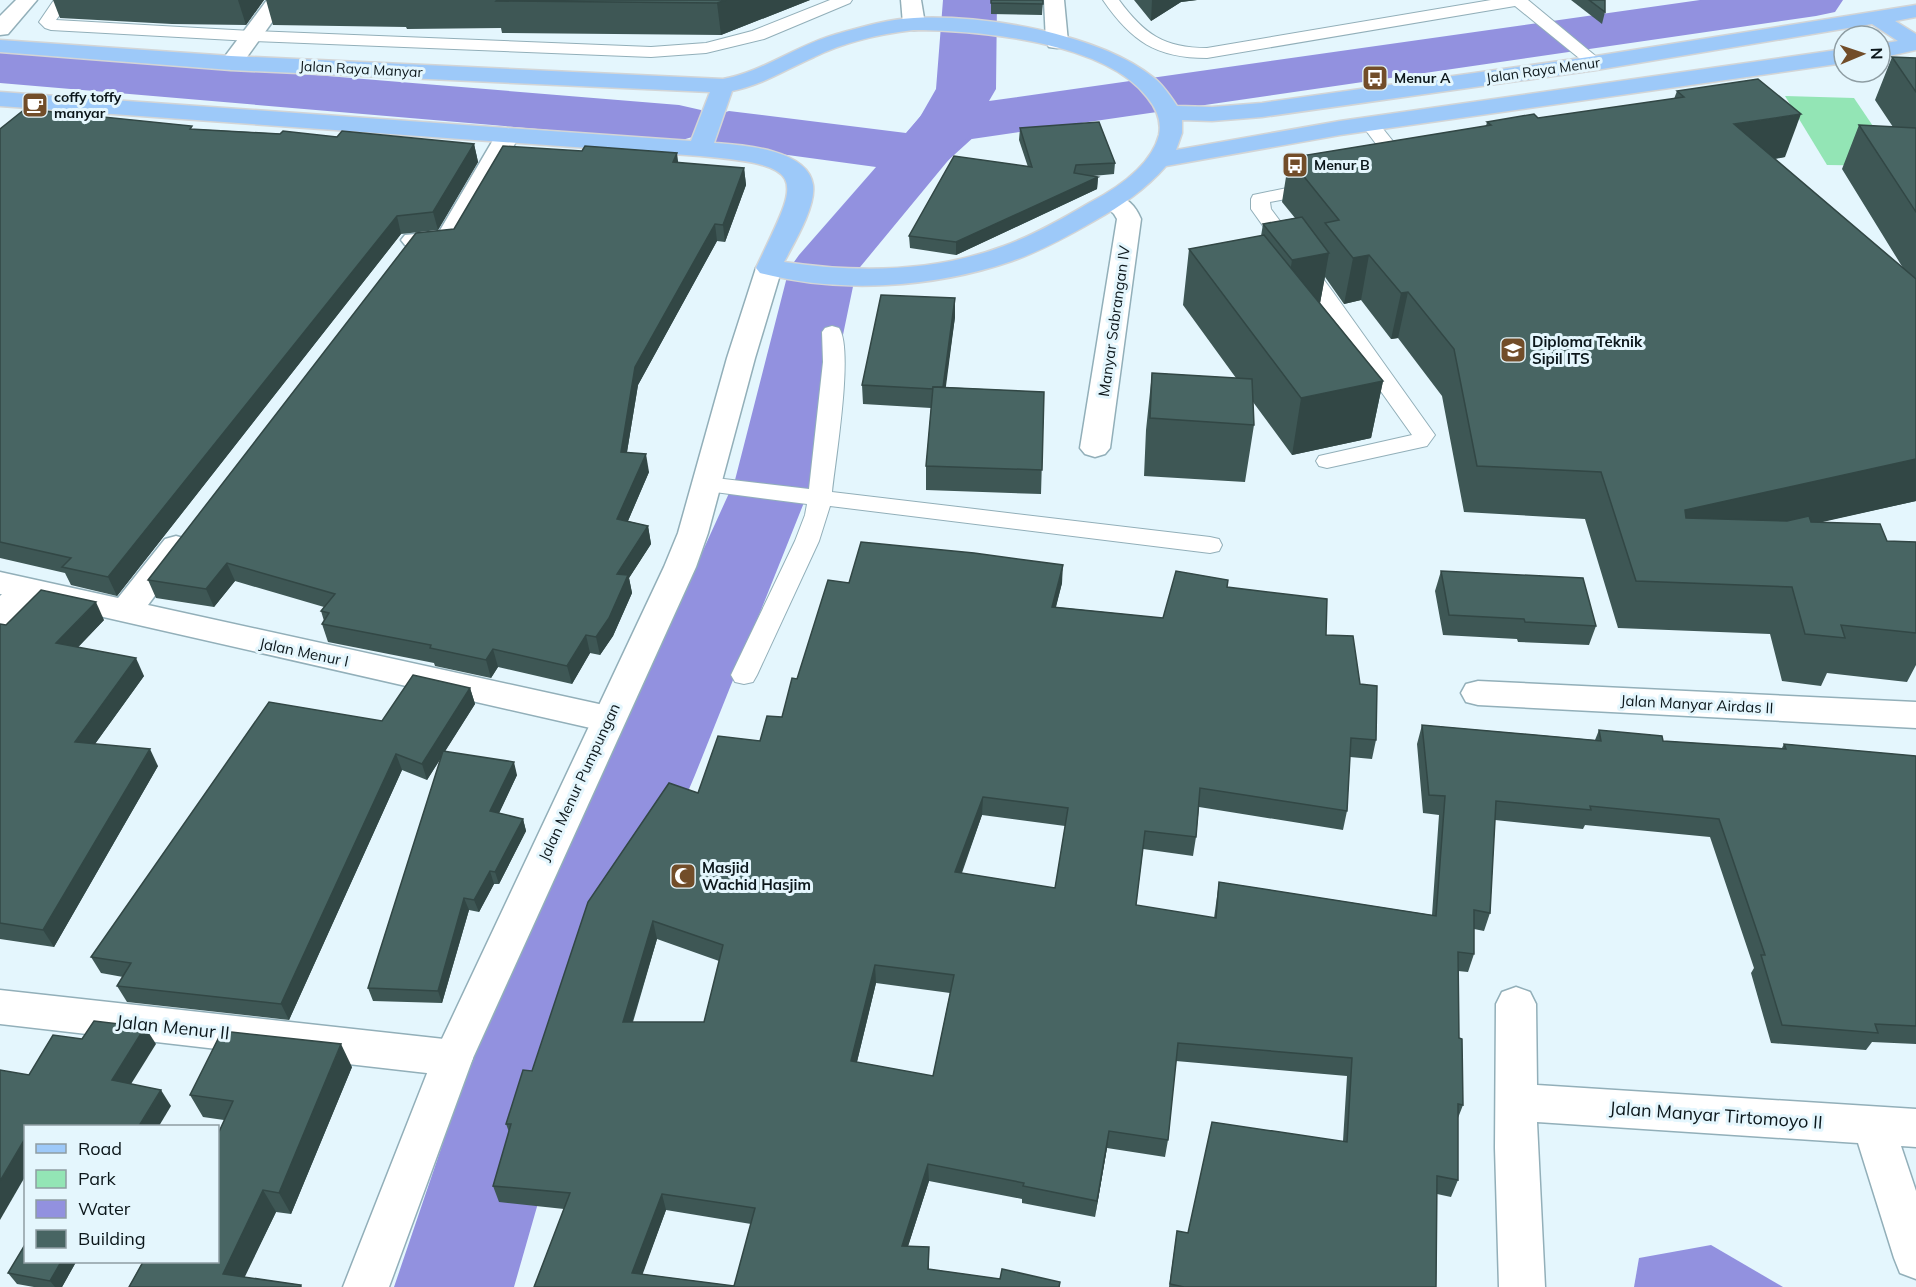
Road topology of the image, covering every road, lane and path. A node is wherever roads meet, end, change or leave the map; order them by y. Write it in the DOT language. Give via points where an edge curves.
graph roads {
  1 [pos="27,0"];
  2 [pos="63,0"];
  3 [pos="278,0"];
  4 [pos="844,0"];
  5 [pos="911,0"];
  6 [pos="1054,0"];
  7 [pos="1111,0"];
  8 [pos="1519,0"];
  9 [pos="1916,11"];
  10 [pos="1875,17"];
  11 [pos="920,24"];
  12 [pos="1829,24"];
  13 [pos="1832,26"];
  14 [pos="0,29"];
  15 [pos="251,36"];
  16 [pos="1057,42"];
  17 [pos="1916,43"];
  18 [pos="0,46"];
  19 [pos="1892,48"];
  20 [pos="1832,58"];
  21 [pos="231,63"];
  22 [pos="1596,63"];
  23 [pos="723,87"];
  24 [pos="0,99"];
  25 [pos="1161,99"];
  26 [pos="45,102"];
  27 [pos="23,121"];
  28 [pos="1370,124"];
  29 [pos="508,135"];
  30 [pos="700,149"];
  31 [pos="1160,160"];
  32 [pos="1382,179"];
  33 [pos="1336,186"];
  34 [pos="1112,201"];
  35 [pos="398,259"];
  36 [pos="769,268"];
  37 [pos="832,332"];
  38 [pos="1095,448"];
  39 [pos="1327,461"];
  40 [pos="707,484"];
  41 [pos="818,499"];
  42 [pos="190,528"];
  43 [pos="1210,545"];
  44 [pos="13,586"];
  45 [pos="125,612"];
  46 [pos="0,616"];
  47 [pos="744,675"];
  48 [pos="1478,693"];
  49 [pos="1916,715"];
  50 [pos="608,718"];
  51 [pos="1516,1004"];
  52 [pos="0,1007"];
  53 [pos="453,1058"];
  54 [pos="1516,1102"];
  55 [pos="1873,1125"];
  56 [pos="1916,1128"];
  57 [pos="1916,1258"];
  58 [pos="366,1287"];
  59 [pos="1522,1287"];
  1 -- 14 [label="street"];
  2 -- 15 [label="lane" via="48,18 51,25"];
  3 -- 15 [label="street"];
  4 -- 15 [label="lane" via="758,35 706,48 651,52"];
  5 -- 11 [label="street"];
  6 -- 16 [label="street"];
  7 -- 8 [label="lane" via="1126,23 1147,40 1188,54"];
  8 -- 22 [label="lane"];
  9 -- 10 [label="main road, Jalan Raya Menur"];
  10 -- 12 [label="main road, Jalan Raya Menur"];
  10 -- 17 [label="main road"];
  11 -- 16 [label="main road" via="1001,29"];
  11 -- 23 [label="main road" via="823,45 769,74"];
  12 -- 13 [label="main road"];
  12 -- 22 [label="main road, Jalan Raya Menur"];
  15 -- 21 [label="street"];
  16 -- 25 [label="main road" via="1120,65"];
  17 -- 19 [label="main road"];
  18 -- 21 [label="main road, Jalan Raya Manyar"];
  20 -- 28 [label="main road, Jalan Raya Menur"];
  21 -- 23 [label="main road, Jalan Raya Manyar"];
  22 -- 25 [label="main road, Jalan Raya Menur" via="1262,110 1212,114"];
  23 -- 30 [label="main road"];
  24 -- 26 [label="main road"];
  25 -- 31 [label="main road" via="1172,126"];
  26 -- 27 [label="lane"];
  26 -- 29 [label="main road"];
  28 -- 31 [label="main road, Jalan Raya Menur"];
  28 -- 32 [label="lane" via="1405,168 1401,175"];
  29 -- 30 [label="main road"];
  29 -- 35 [label="street" via="447,240 412,240"];
  30 -- 36 [label="main road" via="768,158 797,172 801,186 795,210"];
  31 -- 34 [label="main road"];
  33 -- 39 [label="lane" via="1265,197 1259,204 1424,435 1419,441"];
  34 -- 36 [label="main road" via="1054,234 990,260 932,272 863,277"];
  34 -- 38 [label="street, Manyar Sabrangan IV" via="1125,210 1129,219"];
  36 -- 40 [label="street, Jalan Menur Pumpungan"];
  37 -- 41 [label="lane" via="833,372"];
  40 -- 41 [label="lane"];
  40 -- 50 [label="street, Jalan Menur Pumpungan" via="680,567"];
  41 -- 43 [label="lane"];
  41 -- 47 [label="lane" via="807,541"];
  42 -- 45 [label="street"];
  44 -- 45 [label="street, Jalan Menur I"];
  44 -- 46 [label="street"];
  45 -- 50 [label="street, Jalan Menur I"];
  48 -- 49 [label="street, Jalan Manyar Airdas II"];
  50 -- 53 [label="street, Jalan Menur Pumpungan"];
  51 -- 54 [label="street"];
  52 -- 53 [label="street, Jalan Menur II"];
  53 -- 58 [label="street, Jalan Menur Pumpungan"];
  54 -- 55 [label="street, Jalan Manyar Tirtomoyo II"];
  54 -- 59 [label="street"];
  55 -- 56 [label="street, Jalan Manyar Tirtomoyo II"];
  55 -- 57 [label="street"];
}
